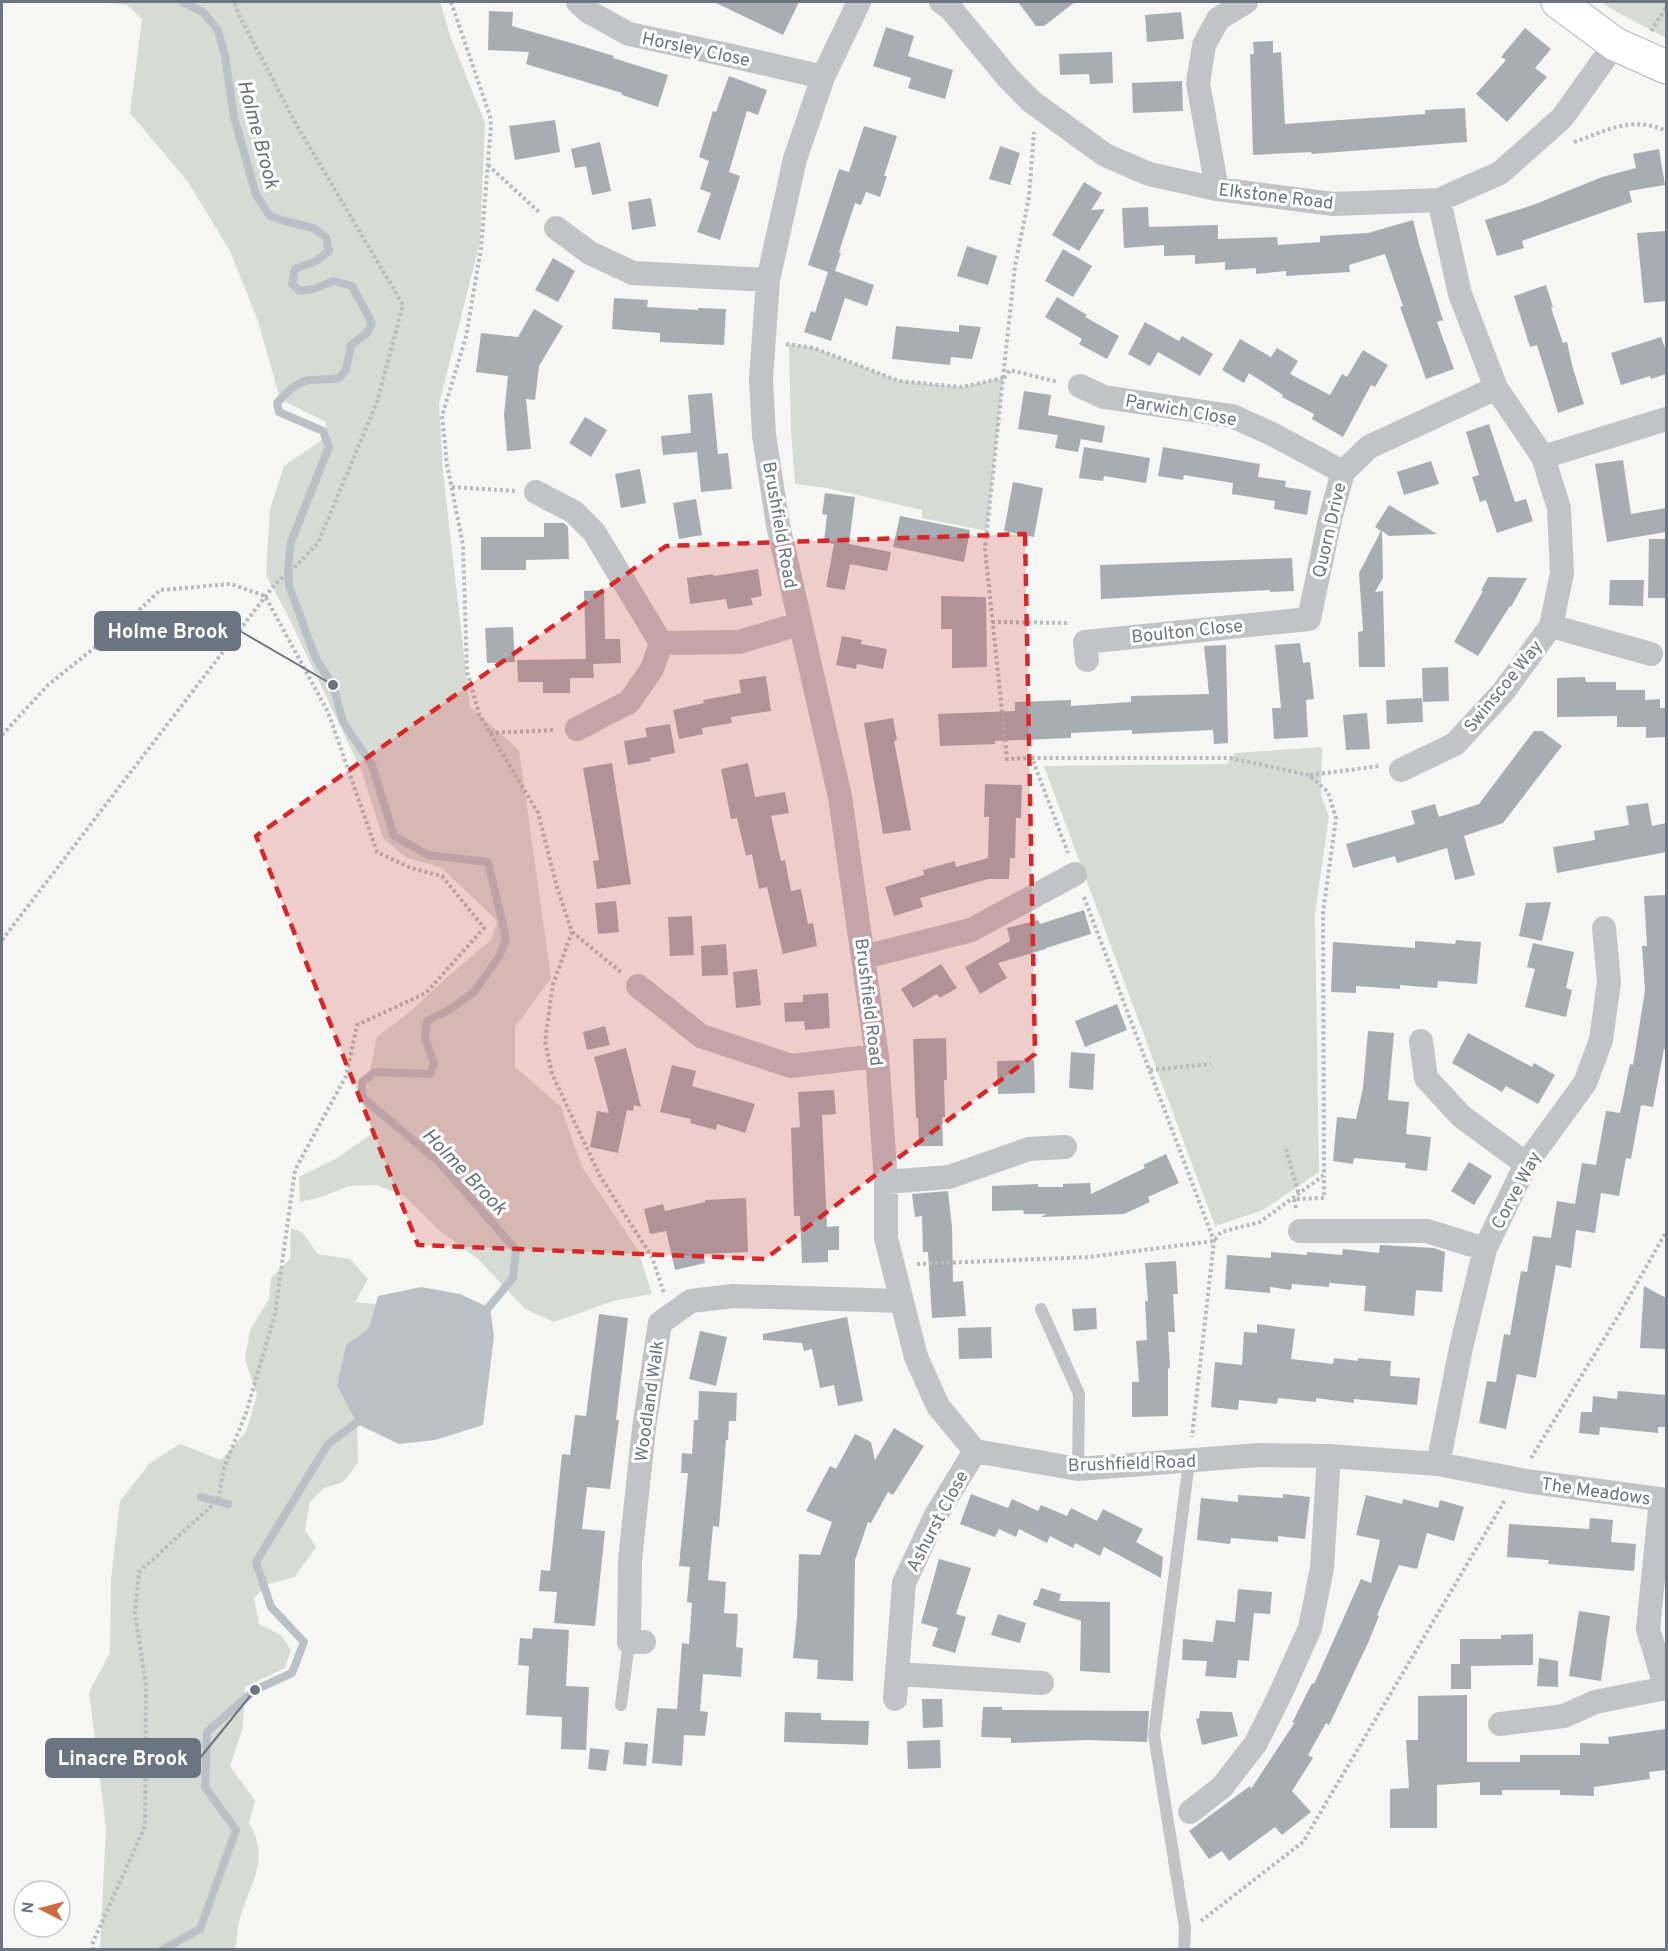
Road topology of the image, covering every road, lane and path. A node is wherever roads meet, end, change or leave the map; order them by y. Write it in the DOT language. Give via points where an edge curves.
graph roads {
  1 [pos="234,2"];
  2 [pos="451,2"];
  3 [pos="578,2"];
  4 [pos="859,2"];
  5 [pos="941,2"];
  6 [pos="1246,2"];
  7 [pos="1558,2"];
  8 [pos="1615,45"];
  9 [pos="1666,67"];
  10 [pos="822,77"];
  11 [pos="1032,102"];
  12 [pos="1666,131"];
  13 [pos="1565,144"];
  14 [pos="488,165"];
  15 [pos="1217,189"];
  16 [pos="1440,200"];
  17 [pos="556,228"];
  18 [pos="768,280"];
  19 [pos="764,340"];
  20 [pos="1003,378"];
  21 [pos="1080,387"];
  22 [pos="1496,388"];
  23 [pos="1666,418"];
  24 [pos="1544,457"];
  25 [pos="1343,472"];
  26 [pos="452,487"];
  27 [pos="536,492"];
  28 [pos="266,596"];
  29 [pos="1309,619"];
  30 [pos="992,622"];
  31 [pos="799,624"];
  32 [pos="1551,626"];
  33 [pos="661,643"];
  34 [pos="1086,651"];
  35 [pos="1651,654"];
  36 [pos="577,729"];
  37 [pos="490,733"];
  38 [pos="2,735"];
  39 [pos="1032,758"];
  40 [pos="1401,770"];
  41 [pos="1309,775"];
  42 [pos="1076,874"];
  43 [pos="1604,928"];
  44 [pos="572,932"];
  45 [pos="2,940"];
  46 [pos="864,957"];
  47 [pos="638,986"];
  48 [pos="1421,1041"];
  49 [pos="877,1056"];
  50 [pos="1211,1064"];
  51 [pos="1150,1070"];
  52 [pos="1065,1147"];
  53 [pos="1286,1149"];
  54 [pos="1526,1164"];
  55 [pos="1324,1175"];
  56 [pos="886,1182"];
  57 [pos="1299,1195"];
  58 [pos="1294,1199"];
  59 [pos="1300,1231"];
  60 [pos="1666,1232"];
  61 [pos="1214,1241"];
  62 [pos="1485,1250"];
  63 [pos="892,1265"];
  64 [pos="902,1301"];
  65 [pos="1041,1309"];
  66 [pos="660,1323"];
  67 [pos="975,1451"];
  68 [pos="1329,1456"];
  69 [pos="1189,1462"];
  70 [pos="1438,1464"];
  71 [pos="1078,1469"];
  72 [pos="1522,1480"];
  73 [pos="1664,1500"];
  74 [pos="637,1642"];
  75 [pos="897,1674"];
  76 [pos="1042,1683"];
  77 [pos="1666,1688"];
  78 [pos="895,1699"];
  79 [pos="621,1705"];
  80 [pos="1500,1724"];
  81 [pos="1190,1812"];
  82 [pos="1185,1934"];
  83 [pos="93,1950"];
  84 [pos="1184,1950"];
  1 -- 28 [label="path" via="296,124 403,305 377,402 318,543"];
  2 -- 14 [label="path" via="490,117"];
  3 -- 10 [label="street, Horsley Close" via="629,34"];
  4 -- 10 [label="street, Brushfield Road"];
  5 -- 11 [label="street, Elkstone Road"];
  6 -- 15 [label="street" via="1218,18 1204,45 1198,83"];
  7 -- 8 [label="street"];
  8 -- 9 [label="street"];
  8 -- 16 [label="street, Elkstone Road" via="1562,118 1500,173"];
  10 -- 18 [label="street, Brushfield Road" via="795,159"];
  11 -- 15 [label="street, Elkstone Road" via="1105,155 1149,174"];
  11 -- 20 [label="path" via="1029,197 1015,266"];
  12 -- 13 [label="path" via="1654,125 1621,124"];
  14 -- 17 [label="path"];
  14 -- 26 [label="path" via="481,248 466,337 442,416"];
  15 -- 16 [label="street, Elkstone Road" via="1333,204"];
  16 -- 22 [label="street, Swinscoe Way" via="1460,294"];
  17 -- 18 [label="street" via="590,253 633,273"];
  18 -- 19 [label="street, Brushfield Road"];
  19 -- 20 [label="path" via="814,348 899,381 962,387"];
  19 -- 31 [label="street, Brushfield Road" via="764,435 777,525"];
  20 -- 21 [label="path" via="1010,370"];
  20 -- 30 [label="path" via="985,549"];
  21 -- 25 [label="street, Parwich Close" via="1104,397 1232,416"];
  22 -- 24 [label="street, Swinscoe Way"];
  22 -- 25 [label="street, Quorn Drive" via="1369,447"];
  23 -- 24 [label="street"];
  24 -- 32 [label="street, Swinscoe Way" via="1559,508 1562,573"];
  25 -- 29 [label="street, Quorn Drive"];
  26 -- 27 [label="path"];
  26 -- 37 [label="path" via="463,545 467,670 479,714"];
  27 -- 33 [label="street" via="574,512 594,532"];
  28 -- 38 [label="path" via="231,585 160,590 48,685"];
  28 -- 45 [label="path"];
  28 -- 83 [label="path" via="328,711 377,852 411,868 442,876 484,928 426,993 357,1025 346,1076 295,1170 275,1314 246,1413 224,1468 218,1500 139,1572 135,1613 146,1686 145,1826 93,1942"];
  29 -- 34 [label="street, Boulton Close"];
  30 -- 34 [label="path" via="1078,624"];
  30 -- 39 [label="path" via="1007,759"];
  31 -- 33 [label="street" via="739,642"];
  31 -- 46 [label="street, Brushfield Road" via="840,797"];
  32 -- 35 [label="street"];
  32 -- 40 [label="street, Swinscoe Way" via="1503,692 1455,744"];
  33 -- 36 [label="street" via="652,669 629,702"];
  36 -- 37 [label="path"];
  37 -- 44 [label="path" via="538,813"];
  39 -- 41 [label="path" via="1230,758"];
  39 -- 42 [label="path"];
  40 -- 41 [label="path" via="1385,765"];
  41 -- 55 [label="path" via="1328,792 1336,818 1323,913"];
  42 -- 46 [label="street" via="971,930"];
  42 -- 51 [label="path"];
  43 -- 54 [label="street, Corve Way" via="1609,982 1601,1040 1585,1083"];
  44 -- 47 [label="path"];
  44 -- 66 [label="path" via="554,984 545,1041 552,1074 600,1176 652,1257 664,1293"];
  46 -- 49 [label="street, Brushfield Road"];
  47 -- 49 [label="street" via="701,1036 791,1066"];
  48 -- 54 [label="street" via="1426,1078 1461,1116"];
  49 -- 56 [label="street, Brushfield Road"];
  50 -- 51 [label="path"];
  51 -- 61 [label="path"];
  52 -- 56 [label="street" via="1029,1149 949,1178"];
  53 -- 57 [label="path"];
  54 -- 62 [label="street, Corve Way"];
  55 -- 57 [label="path"];
  55 -- 58 [label="path" via="1324,1198"];
  56 -- 63 [label="street, Brushfield Road" via="886,1238"];
  57 -- 58 [label="path"];
  58 -- 61 [label="path" via="1260,1222 1221,1232"];
  59 -- 62 [label="street" via="1426,1231"];
  60 -- 72 [label="path"];
  61 -- 63 [label="path" via="1089,1257"];
  61 -- 69 [label="path"];
  62 -- 70 [label="street, Corve Way"];
  63 -- 64 [label="street, Brushfield Road"];
  64 -- 66 [label="street, Woodland Walk" via="733,1296 691,1301"];
  64 -- 67 [label="street, Brushfield Road" via="916,1357 938,1406"];
  65 -- 71 [label="lane" via="1079,1394"];
  66 -- 74 [label="street, Woodland Walk" via="630,1560"];
  67 -- 71 [label="street, Brushfield Road"];
  67 -- 75 [label="street, Ashurst Close" via="936,1515 904,1583"];
  68 -- 69 [label="street, Brushfield Road" via="1259,1455"];
  68 -- 70 [label="street, Brushfield Road"];
  68 -- 81 [label="street" via="1322,1568 1310,1628 1256,1743 1222,1787"];
  69 -- 71 [label="street, Brushfield Road"];
  69 -- 82 [label="lane" via="1154,1734"];
  70 -- 72 [label="street, Brushfield Road"];
  72 -- 73 [label="street, The Meadows"];
  72 -- 82 [label="path" via="1462,1569 1303,1842"];
  73 -- 77 [label="street" via="1647,1629"];
  74 -- 79 [label="lane"];
  75 -- 76 [label="street"];
  75 -- 78 [label="street, Ashurst Close"];
  77 -- 80 [label="street" via="1595,1701 1564,1716"];
  82 -- 84 [label="lane"];
}
